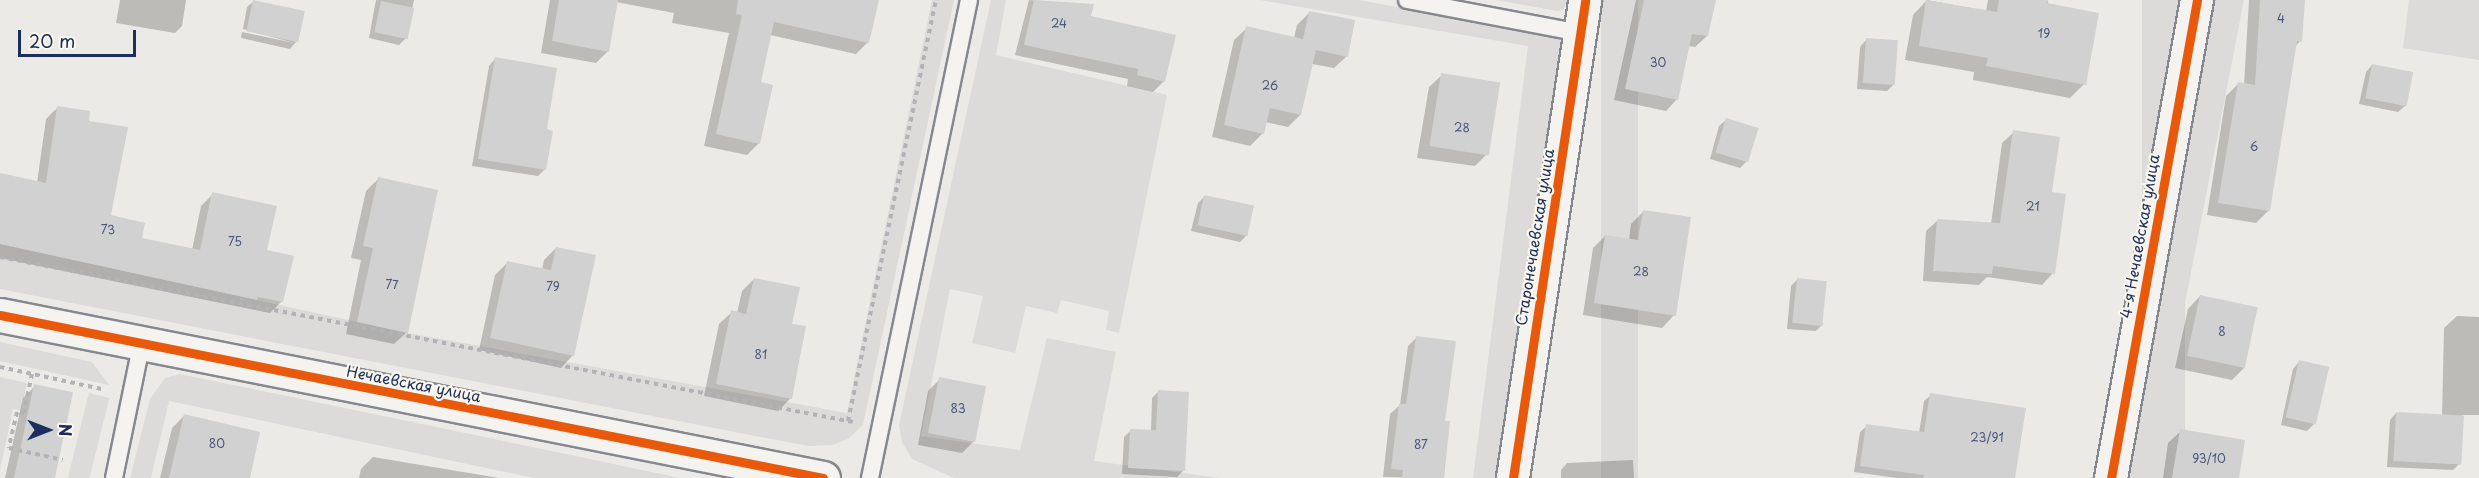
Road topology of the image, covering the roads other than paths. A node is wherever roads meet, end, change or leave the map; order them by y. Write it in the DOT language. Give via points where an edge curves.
graph roads {
  1 [pos="969,0"];
  2 [pos="1407,0"];
  3 [pos="1585,0"];
  4 [pos="2197,0"];
  5 [pos="1466,6"];
  6 [pos="1580,33"];
  7 [pos="0,315"];
  8 [pos="141,346"];
  9 [pos="114,478"];
  10 [pos="823,478"];
  11 [pos="870,478"];
  12 [pos="1513,478"];
  13 [pos="2111,478"];
  1 -- 11 [label="lane"];
  2 -- 5 [label="lane"];
  3 -- 6 [label="street, Старонечаевская улица"];
  4 -- 13 [label="street, 4-я Нечаевская улица"];
  5 -- 6 [label="lane"];
  6 -- 12 [label="street, Старонечаевская улица"];
  7 -- 8 [label="street, Нечаевская улица"];
  8 -- 9 [label="lane"];
  8 -- 10 [label="street, Нечаевская улица"];
}
